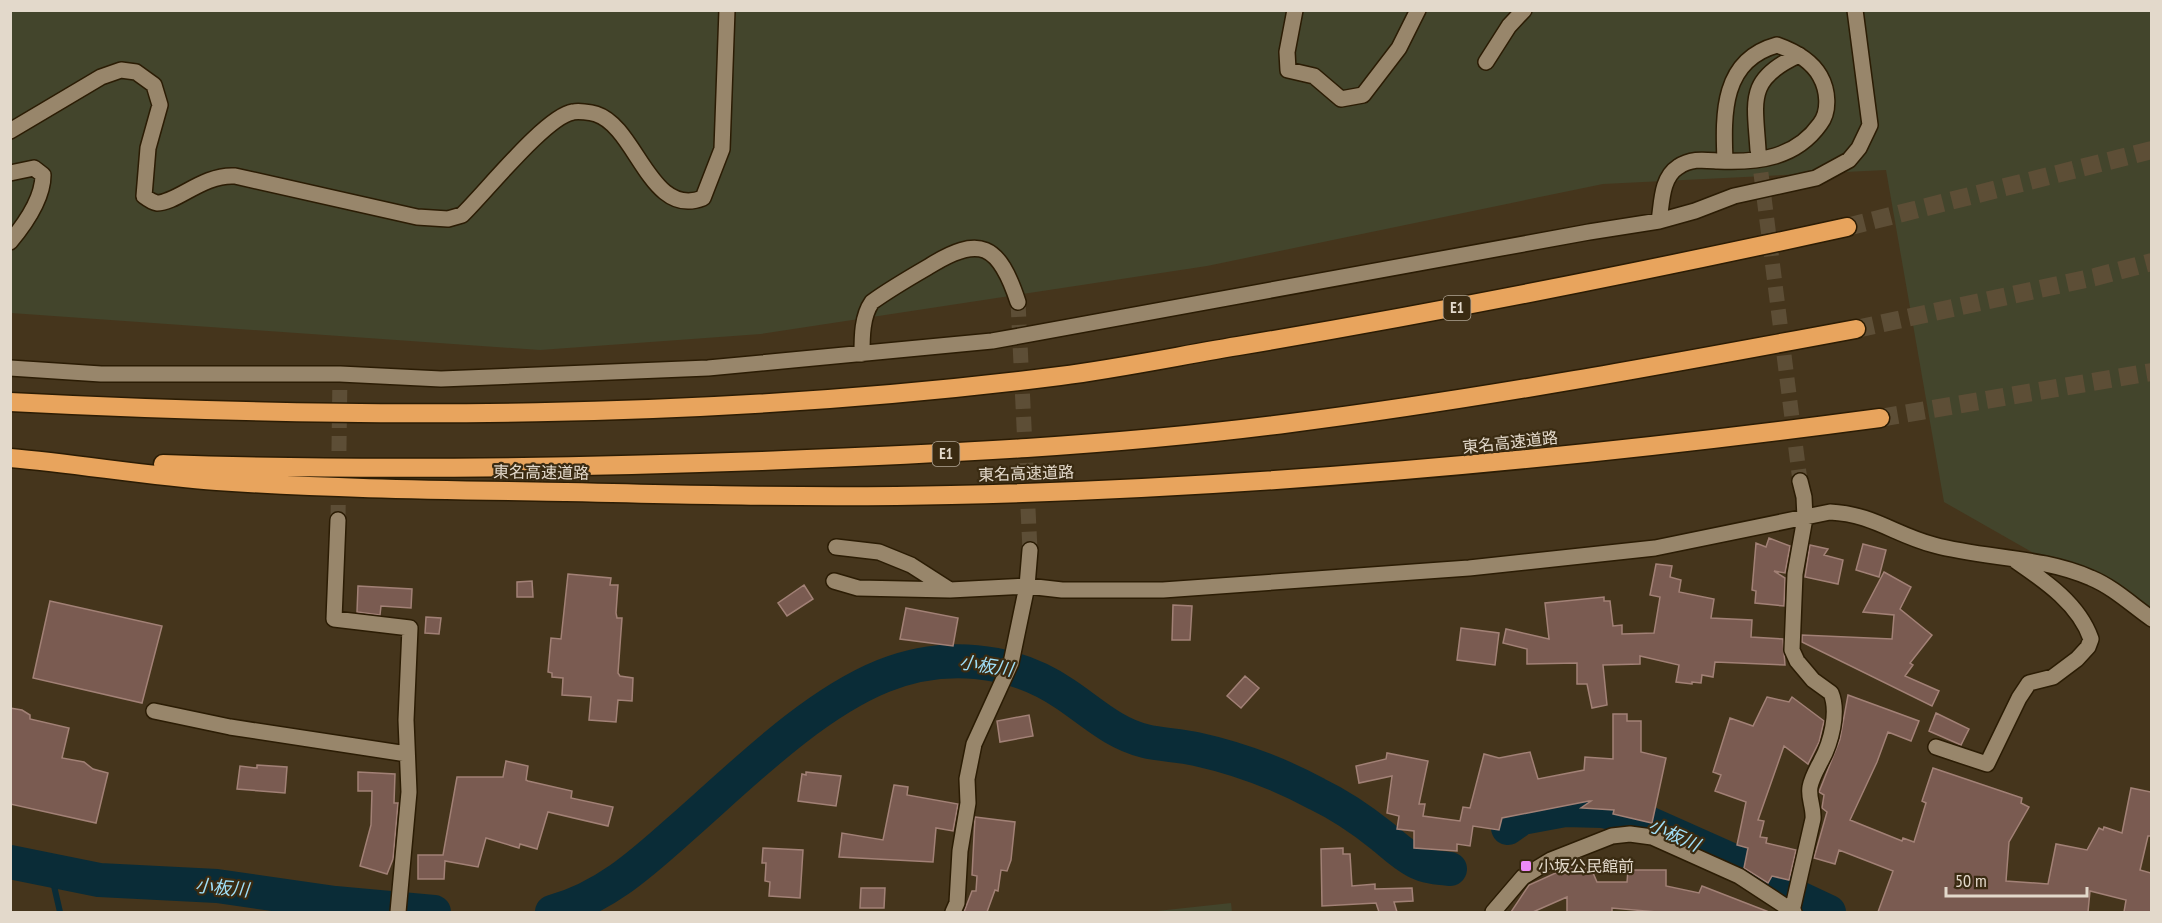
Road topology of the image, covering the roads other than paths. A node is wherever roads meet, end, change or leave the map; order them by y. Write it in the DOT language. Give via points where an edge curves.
graph roads {
  1 [pos="727,10"];
  2 [pos="1295,10"];
  3 [pos="1418,10"];
  4 [pos="1524,10"];
  5 [pos="1855,10"];
  6 [pos="1799,55"];
  7 [pos="1486,62"];
  8 [pos="10,131"];
  9 [pos="1758,150"];
  10 [pos="1725,161"];
  11 [pos="10,173"];
  12 [pos="1659,221"];
  13 [pos="1847,227"];
  14 [pos="10,242"];
  15 [pos="1018,302"];
  16 [pos="1856,329"];
  17 [pos="862,354"];
  18 [pos="10,368"];
  19 [pos="10,402"];
  20 [pos="1880,418"];
  21 [pos="19,459"];
  22 [pos="1800,481"];
  23 [pos="1804,518"];
  24 [pos="338,520"];
  25 [pos="836,547"];
  26 [pos="1030,550"];
  27 [pos="2011,557"];
  28 [pos="834,581"];
  29 [pos="1027,586"];
  30 [pos="950,590"];
  31 [pos="2151,619"];
  32 [pos="154,711"];
  33 [pos="1936,747"];
  34 [pos="407,754"];
  35 [pos="398,912"];
  36 [pos="953,912"];
  37 [pos="1493,912"];
  38 [pos="1793,912"];
  1 -- 8 [label="street" via="722,149 703,198 691,203 673,198 659,186 611,123 596,114 572,112 549,124 462,215 448,219 417,217 223,175 158,203 151,201 144,196 144,180 160,105 154,85 136,72 121,70 101,77"];
  2 -- 3 [label="street" via="1287,52 1288,70 1314,76 1341,99 1364,95 1399,48"];
  4 -- 7 [label="street"];
  5 -- 12 [label="street" via="1870,125 1849,160 1816,178 1734,196"];
  6 -- 9 [label="street" via="1782,63 1759,87 1753,110"];
  6 -- 10 [label="street" via="1777,45 1750,56 1738,70 1726,106"];
  6 -- 10 [label="street" via="1821,78 1827,111 1823,120 1803,143 1781,155 1750,162"];
  10 -- 12 [label="street" via="1701,159 1678,167 1664,187"];
  11 -- 14 [label="street" via="34,168 43,175 43,186 30,213"];
  12 -- 17 [label="street" via="1034,334"];
  13 -- 19 [label="highway, E1" via="1608,279 1341,329 1064,375 942,388 699,407 433,412 207,412"];
  15 -- 17 [label="street" via="1006,273 989,252 971,246 951,252 872,302 862,337"];
  16 -- 21 [label="highway, 東名高速道路 / E1" via="1519,390 1289,424 996,450 683,464 470,468 329,469"];
  17 -- 18 [label="street" via="708,368 441,379 340,374 101,374"];
  20 -- 21 [label="highway, 東名高速道路 / E1" via="1617,450 1355,475 954,495 825,497 326,487 211,481"];
  22 -- 23 [label="street"];
  23 -- 27 [label="street" via="1830,512 1855,513 1931,545"];
  23 -- 29 [label="street" via="1655,548 1469,568 1163,590"];
  23 -- 38 [label="street" via="1792,650 1813,680 1832,693 1835,710 1827,746 1810,786 1813,819"];
  24 -- 34 [label="street" via="334,620 410,628"];
  25 -- 30 [label="street" via="879,552 911,565"];
  26 -- 29 [label="street"];
  27 -- 31 [label="street" via="2091,578"];
  27 -- 33 [label="street" via="2068,602 2087,629 2091,639 2088,647 2053,677 2029,683 1987,764"];
  28 -- 30 [label="street" via="858,588"];
  29 -- 30 [label="street"];
  29 -- 36 [label="street" via="1011,663 974,744"];
  32 -- 34 [label="street" via="230,727"];
  34 -- 35 [label="street" via="409,792"];
  37 -- 38 [label="street" via="1522,877 1551,860 1611,836 1630,834 1652,837 1739,876"];
}
